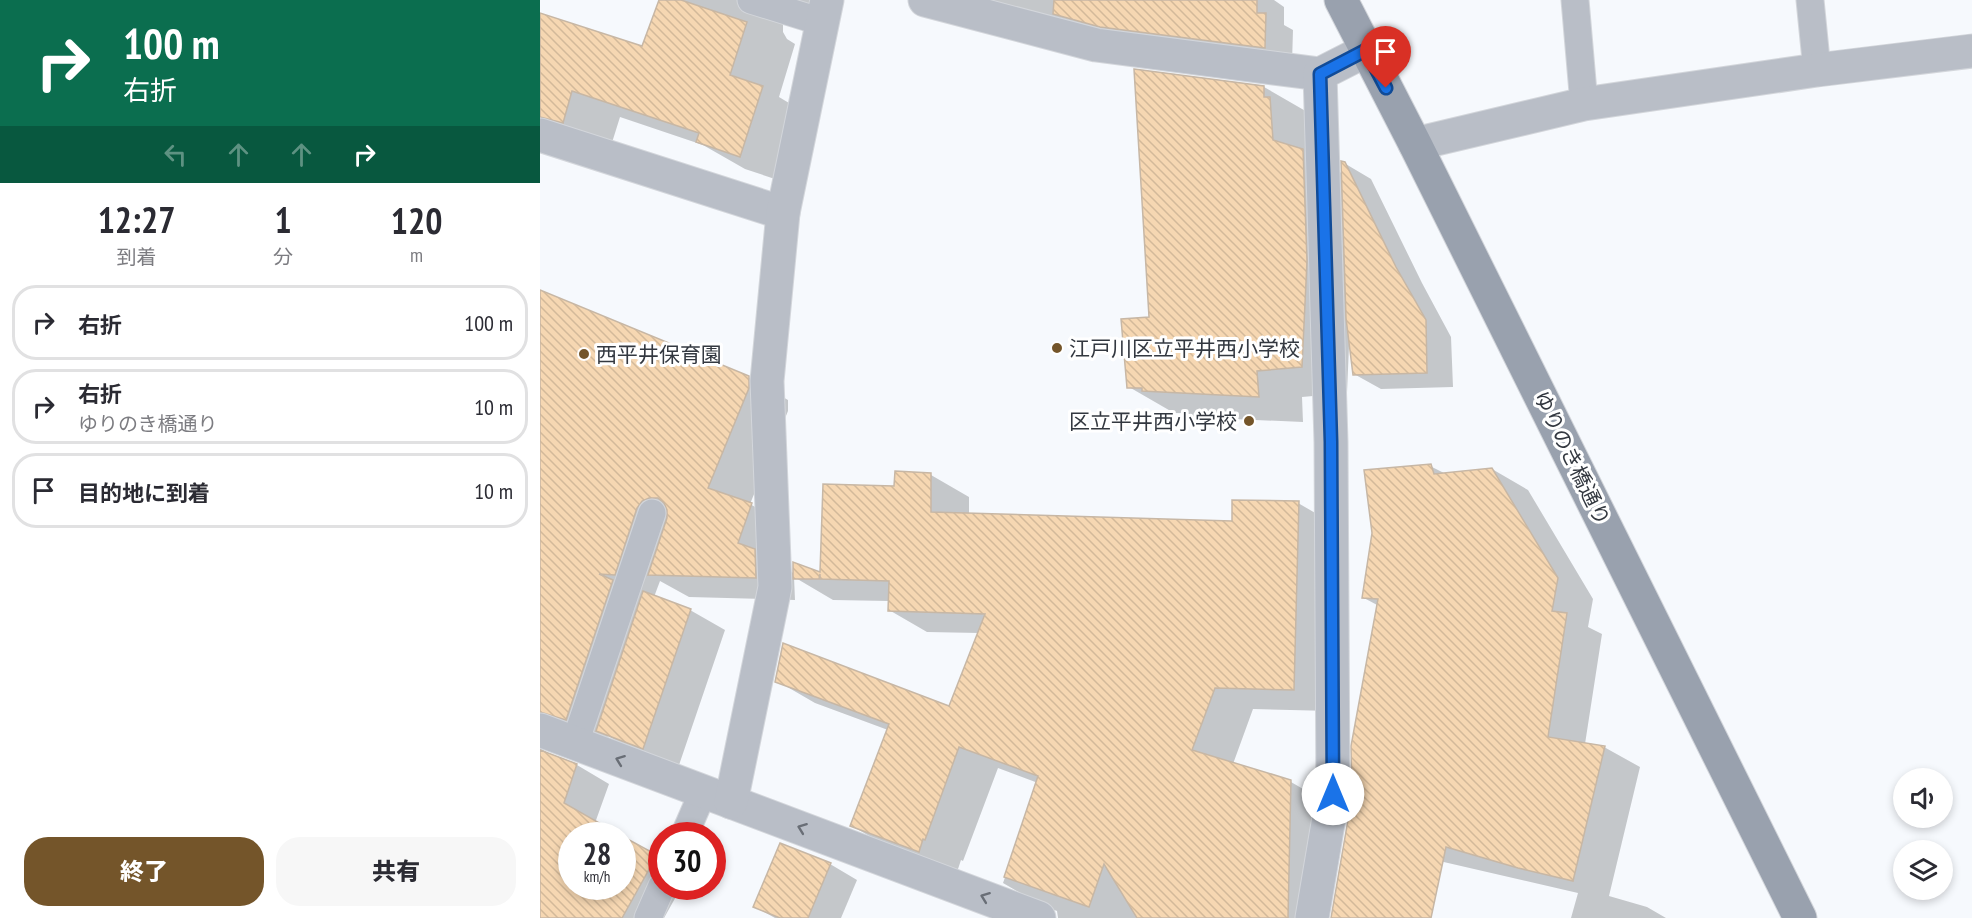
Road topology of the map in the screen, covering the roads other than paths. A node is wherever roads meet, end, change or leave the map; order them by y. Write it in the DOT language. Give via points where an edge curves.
graph roads {
  1 [pos="751,0"];
  2 [pos="925,0"];
  3 [pos="1341,0"];
  4 [pos="1575,0"];
  5 [pos="1810,0"];
  6 [pos="825,11"];
  7 [pos="1366,50"];
  8 [pos="1972,51"];
  9 [pos="1817,70"];
  10 [pos="1320,74"];
  11 [pos="1584,105"];
  12 [pos="540,135"];
  13 [pos="1415,144"];
  14 [pos="783,213"];
  15 [pos="652,513"];
  16 [pos="540,730"];
  17 [pos="575,743"];
  18 [pos="717,797"];
  19 [pos="696,822"];
  20 [pos="656,900"];
  21 [pos="648,918"];
  22 [pos="1040,918"];
  23 [pos="1312,918"];
  24 [pos="1800,918"];
  1 -- 6 [label="lane"];
  2 -- 10 [label="street" via="1096,45"];
  3 -- 7 [label="main road, ゆりのき橋通り"];
  4 -- 11 [label="lane"];
  5 -- 9 [label="lane"];
  6 -- 14 [label="street"];
  7 -- 10 [label="street"];
  7 -- 13 [label="main road, ゆりのき橋通り"];
  8 -- 9 [label="street"];
  9 -- 11 [label="street"];
  10 -- 23 [label="street" via="1331,442 1333,794"];
  11 -- 13 [label="street"];
  12 -- 14 [label="street"];
  13 -- 24 [label="main road, ゆりのき橋通り"];
  14 -- 18 [label="street" via="768,381 775,587"];
  15 -- 17 [label="lane"];
  16 -- 17 [label="street"];
  18 -- 17 [label="street, one-way"];
  18 -- 19 [label="lane"];
  22 -- 18 [label="street, one-way"];
  20 -- 21 [label="lane"];
}
